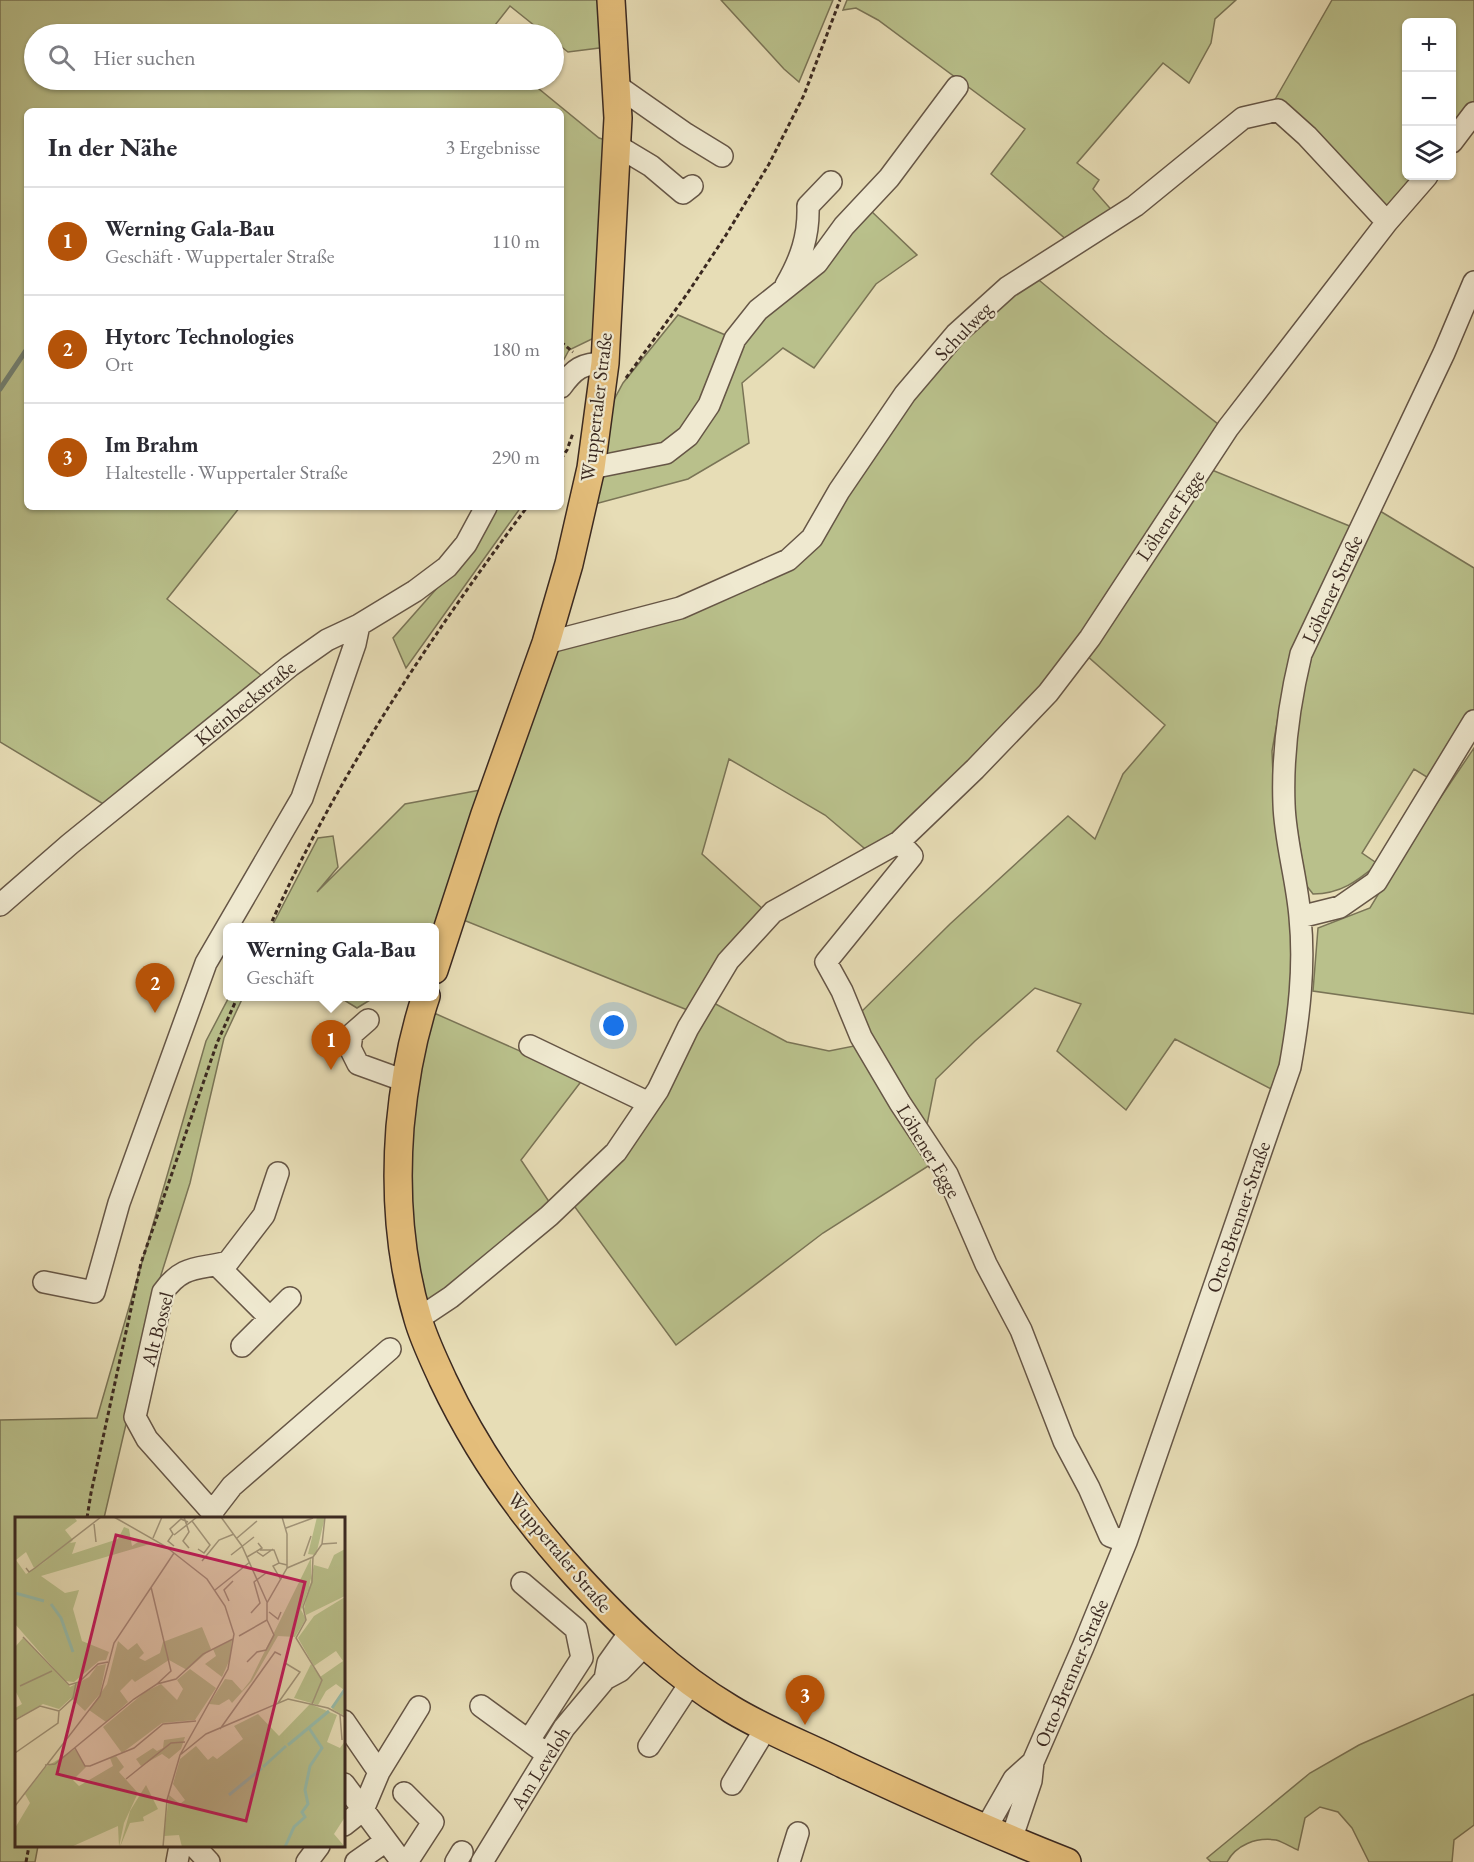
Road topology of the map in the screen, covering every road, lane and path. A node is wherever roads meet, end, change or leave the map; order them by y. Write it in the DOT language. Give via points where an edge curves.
graph roads {
  1 [pos="611,0"];
  2 [pos="840,0"];
  3 [pos="616,85"];
  4 [pos="957,87"];
  5 [pos="1474,112"];
  6 [pos="1456,137"];
  7 [pos="616,145"];
  8 [pos="722,156"];
  9 [pos="1424,180"];
  10 [pos="831,182"];
  11 [pos="692,186"];
  12 [pos="1387,222"];
  13 [pos="1474,282"];
  14 [pos="781,293"];
  15 [pos="614,373"];
  16 [pos="564,383"];
  17 [pos="567,450"];
  18 [pos="564,454"];
  19 [pos="591,468"];
  20 [pos="484,510"];
  21 [pos="525,510"];
  22 [pos="359,625"];
  23 [pos="546,643"];
  24 [pos="1474,721"];
  25 [pos="899,842"];
  26 [pos="0,905"];
  27 [pos="1300,917"];
  28 [pos="229,923"];
  29 [pos="271,923"];
  30 [pos="223,934"];
  31 [pos="439,958"];
  32 [pos="236,1001"];
  33 [pos="425,1001"];
  34 [pos="368,1020"];
  35 [pos="530,1046"];
  36 [pos="405,1081"];
  37 [pos="649,1103"];
  38 [pos="278,1173"];
  39 [pos="217,1265"];
  40 [pos="44,1282"];
  41 [pos="290,1298"];
  42 [pos="270,1318"];
  43 [pos="418,1319"];
  44 [pos="242,1346"];
  45 [pos="390,1349"];
  46 [pos="212,1515"];
  47 [pos="87,1517"];
  48 [pos="1126,1542"];
  49 [pos="522,1583"];
  50 [pos="637,1638"];
  51 [pos="691,1682"];
  52 [pos="481,1706"];
  53 [pos="419,1707"];
  54 [pos="345,1722"];
  55 [pos="766,1728"];
  56 [pos="529,1740"];
  57 [pos="649,1746"];
  58 [pos="548,1754"];
  59 [pos="1032,1762"];
  60 [pos="379,1772"];
  61 [pos="732,1784"];
  62 [pos="345,1785"];
  63 [pos="404,1793"];
  64 [pos="363,1810"];
  65 [pos="345,1824"];
  66 [pos="986,1828"];
  67 [pos="798,1833"];
  68 [pos="1011,1840"];
  69 [pos="386,1841"];
  70 [pos="29,1847"];
  71 [pos="180,1847"];
  72 [pos="196,1847"];
  73 [pos="318,1847"];
  74 [pos="412,1860"];
  75 [pos="26,1862"];
  76 [pos="177,1862"];
  77 [pos="209,1862"];
  78 [pos="307,1862"];
  79 [pos="356,1862"];
  80 [pos="482,1862"];
  81 [pos="789,1862"];
  82 [pos="1067,1862"];
  1 -- 3 [label="main road, Wuppertaler Straße"];
  2 -- 15 [label="path" via="804,95 769,164 700,274"];
  3 -- 7 [label="main road, Wuppertaler Straße"];
  3 -- 8 [label="street"];
  4 -- 14 [label="street" via="889,178 817,262"];
  5 -- 6 [label="street"];
  7 -- 11 [label="street" via="651,166 683,193"];
  7 -- 15 [label="main road, Wuppertaler Straße"];
  9 -- 12 [label="street, Löhener Egge"];
  10 -- 14 [label="street" via="808,206 809,226 797,266"];
  12 -- 23 [label="street, Schulweg" via="1278,110 1243,118 1135,206 1008,287 956,334 905,394 812,538 788,560 680,608"];
  12 -- 25 [label="street, Löhener Egge" via="1228,428 1090,638 1048,693"];
  13 -- 27 [label="street, Löhener Straße" via="1301,654 1284,752 1284,806"];
  14 -- 19 [label="street" via="758,310 735,339 709,405 688,436 666,453"];
  15 -- 16 [label="street" via="583,365"];
  15 -- 19 [label="main road, Wuppertaler Straße"];
  17 -- 18 [label="path"];
  19 -- 23 [label="main road, Wuppertaler Straße"];
  20 -- 22 [label="street, Kleinbeckstraße" via="466,544 447,567"];
  21 -- 29 [label="path" via="409,673 354,760"];
  22 -- 26 [label="street, Kleinbeckstraße" via="327,640 290,666"];
  22 -- 28 [label="street" via="302,798"];
  23 -- 31 [label="main road, Wuppertaler Straße"];
  24 -- 27 [label="street" via="1376,882 1340,907"];
  25 -- 37 [label="street, Löhener Egge" via="772,912 728,961"];
  25 -- 48 [label="street, Löhener Egge" via="912,856 826,962 866,1045 947,1174 986,1264 1021,1330 1064,1441 1110,1536"];
  27 -- 48 [label="street, Otto-Brenner-Straße" via="1299,1014 1290,1067"];
  30 -- 40 [label="street" via="206,963 119,1203 94,1292"];
  32 -- 47 [label="path" via="141,1263"];
  33 -- 36 [label="main road, Wuppertaler Straße"];
  34 -- 36 [label="street" via="352,1034 350,1048 358,1064"];
  35 -- 37 [label="street"];
  36 -- 43 [label="main road, Wuppertaler Straße" via="397,1168 399,1226"];
  37 -- 43 [label="street, Löhener Egge" via="616,1152 549,1216 451,1297"];
  38 -- 39 [label="street, Alt Bossel" via="264,1215 228,1262"];
  39 -- 42 [label="street"];
  39 -- 46 [label="street, Alt Bossel" via="182,1272 163,1292 135,1417 147,1439"];
  41 -- 42 [label="street"];
  42 -- 44 [label="street"];
  43 -- 50 [label="main road, Wuppertaler Straße" via="451,1397 516,1504"];
  45 -- 46 [label="street, Alt Bossel" via="232,1486"];
  48 -- 59 [label="street, Otto-Brenner-Straße"];
  49 -- 56 [label="street" via="576,1629 582,1658"];
  50 -- 51 [label="main road, Wuppertaler Straße"];
  50 -- 58 [label="street, Am Leveloh" via="608,1663 605,1679"];
  51 -- 55 [label="main road, Wuppertaler Straße"];
  51 -- 57 [label="street"];
  52 -- 56 [label="street"];
  53 -- 60 [label="street"];
  54 -- 60 [label="street"];
  55 -- 61 [label="street"];
  55 -- 66 [label="main road, Wuppertaler Straße"];
  56 -- 58 [label="street"];
  58 -- 80 [label="street, Am Leveloh"];
  59 -- 66 [label="street, Otto-Brenner-Straße" via="1014,1779"];
  59 -- 68 [label="street, Otto-Brenner-Straße" via="1031,1781"];
  60 -- 64 [label="street"];
  62 -- 64 [label="street"];
  63 -- 74 [label="street" via="433,1822"];
  64 -- 65 [label="street"];
  64 -- 69 [label="street"];
  66 -- 68 [label="main road, Wuppertaler Straße"];
  67 -- 81 [label="street"];
  68 -- 82 [label="main road, Wuppertaler Straße"];
  69 -- 74 [label="street"];
  69 -- 79 [label="street"];
  70 -- 75 [label="path"];
  71 -- 76 [label="street"];
  72 -- 77 [label="street"];
  73 -- 78 [label="street"];
}
